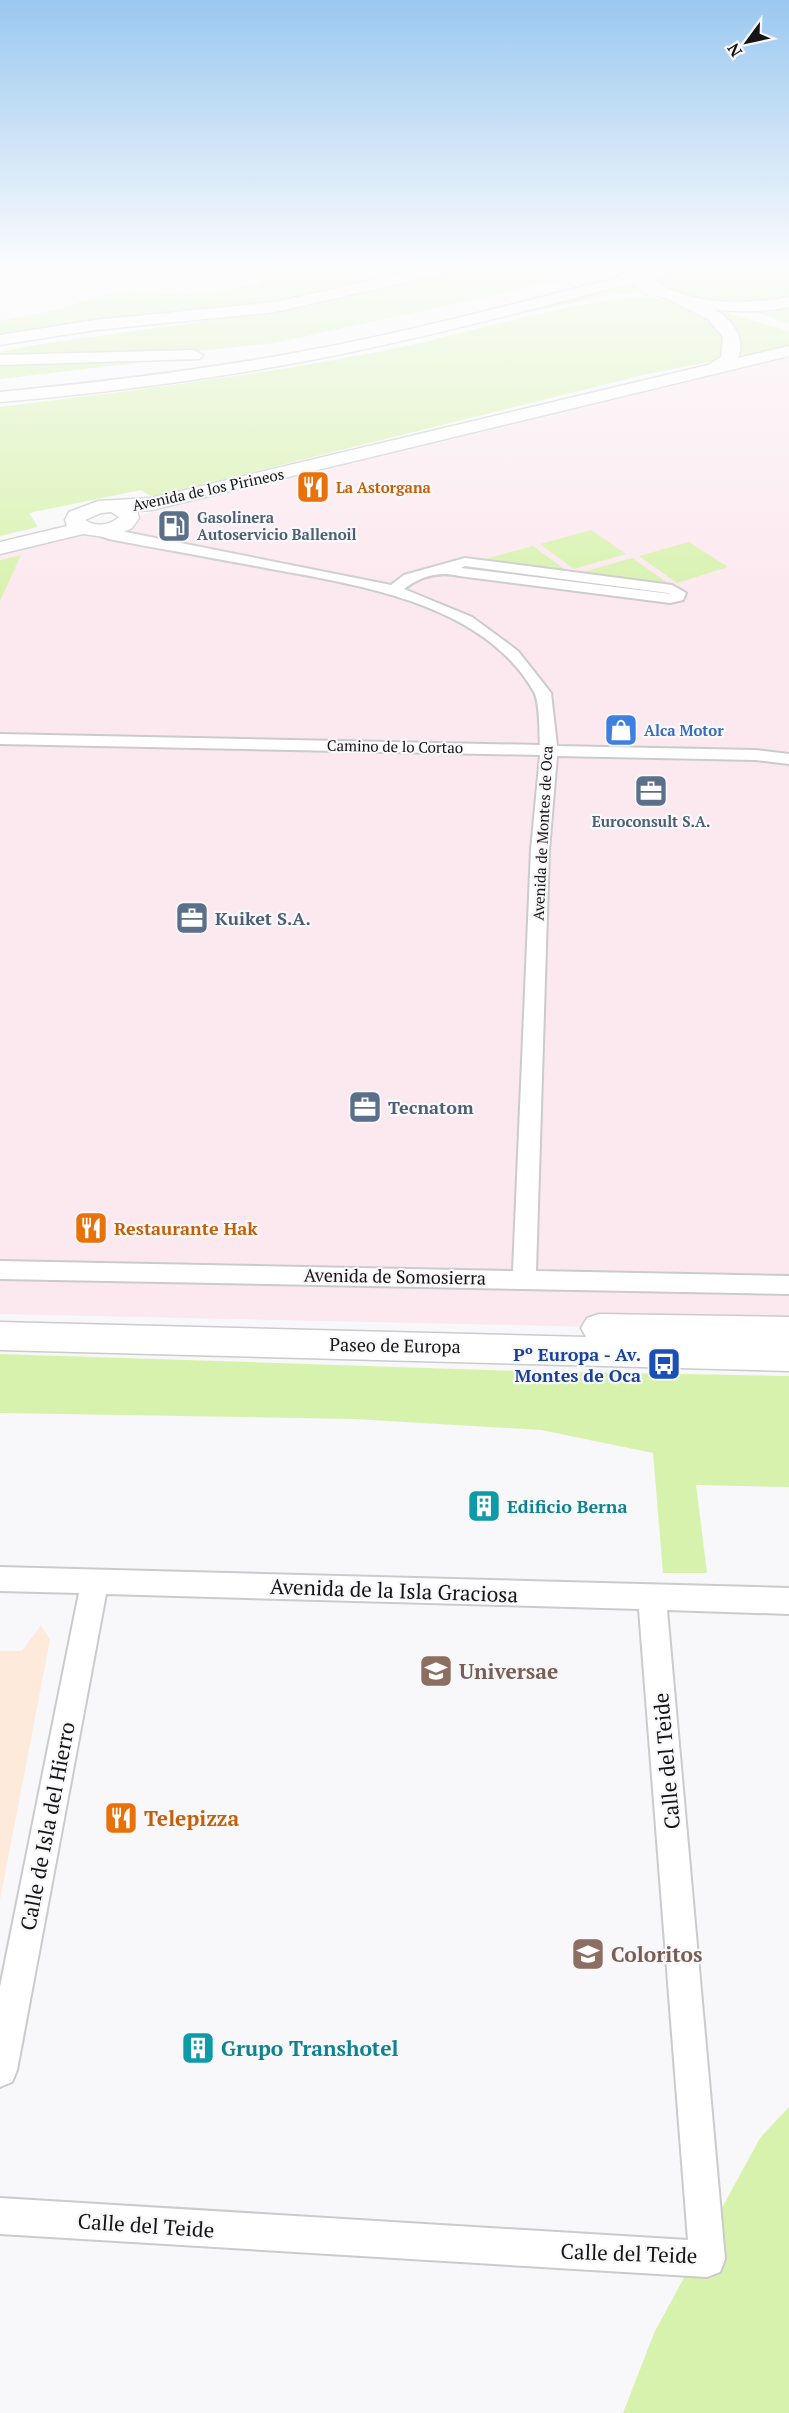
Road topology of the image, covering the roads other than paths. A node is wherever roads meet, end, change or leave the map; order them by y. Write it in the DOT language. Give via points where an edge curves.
graph roads {
  1 [pos="54,381"];
  2 [pos="138,381"];
  3 [pos="668,381"];
  4 [pos="696,381"];
  5 [pos="0,387"];
  6 [pos="84,389"];
  7 [pos="0,397"];
  8 [pos="0,402"];
  9 [pos="126,523"];
  10 [pos="86,526"];
  11 [pos="0,541"];
  12 [pos="0,548"];
  13 [pos="447,568"];
  14 [pos="393,590"];
  15 [pos="0,739"];
  16 [pos="549,750"];
  17 [pos="789,759"];
  18 [pos="0,1269"];
  19 [pos="524,1278"];
  20 [pos="789,1285"];
  21 [pos="0,1314"];
  22 [pos="789,1331"];
  23 [pos="0,1336"];
  24 [pos="789,1357"];
  25 [pos="0,1579"];
  26 [pos="95,1582"];
  27 [pos="652,1597"];
  28 [pos="789,1601"];
  29 [pos="0,2070"];
  30 [pos="0,2216"];
  1 -- 5 [label="main road"];
  2 -- 6 [label="main road"];
  3 -- 9 [label="main road, Avenida de los Pirineos" via="152,504"];
  4 -- 9 [label="main road, Avenida de los Pirineos" via="144,514"];
  6 -- 7 [label="main road"];
  6 -- 8 [label="main road"];
  9 -- 10 [label="main road"];
  9 -- 10 [label="main road" via="88,509 76,516"];
  9 -- 14 [label="street, Avenida de Montes de Oca"];
  10 -- 11 [label="main road"];
  10 -- 12 [label="main road"];
  13 -- 13 [label="street" via="670,599 679,593 465,562"];
  13 -- 14 [label="street" via="409,578"];
  14 -- 16 [label="street, Avenida de Montes de Oca" via="467,620 513,654 543,693"];
  15 -- 16 [label="street, Camino de lo Cortao"];
  16 -- 17 [label="street, Camino de lo Cortao"];
  16 -- 19 [label="street, Avenida de Montes de Oca" via="540,850"];
  18 -- 19 [label="street, Avenida de Somosierra"];
  19 -- 20 [label="street, Avenida de Somosierra"];
  21 -- 22 [label="main road, Paseo de Europa"];
  23 -- 24 [label="main road, Paseo de Europa"];
  25 -- 26 [label="street, Avenida de la Isla Graciosa"];
  26 -- 27 [label="street, Avenida de la Isla Graciosa"];
  26 -- 29 [label="street, Calle de Isla del Hierro"];
  27 -- 28 [label="street, Avenida de la Isla Graciosa"];
  27 -- 30 [label="street, Calle del Teide" via="707,2259"];
}
